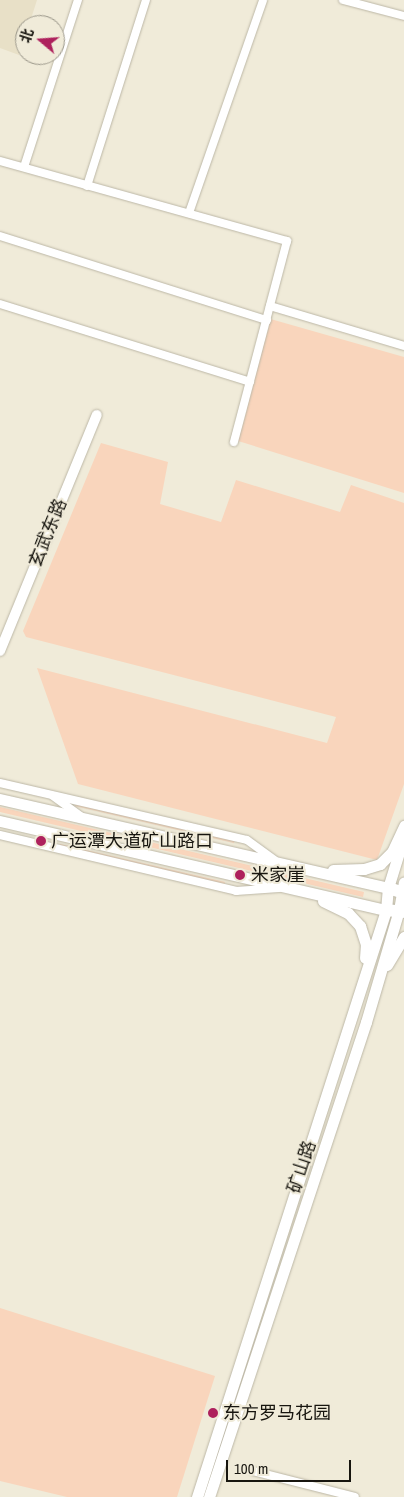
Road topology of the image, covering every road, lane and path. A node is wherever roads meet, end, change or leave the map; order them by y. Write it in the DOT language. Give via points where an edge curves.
graph roads {
  1 [pos="78,0"];
  2 [pos="146,0"];
  3 [pos="263,0"];
  4 [pos="343,0"];
  5 [pos="404,16"];
  6 [pos="0,161"];
  7 [pos="24,167"];
  8 [pos="87,186"];
  9 [pos="189,213"];
  10 [pos="0,236"];
  11 [pos="0,304"];
  12 [pos="270,306"];
  13 [pos="267,320"];
  14 [pos="404,346"];
  15 [pos="250,382"];
  16 [pos="96,416"];
  17 [pos="234,442"];
  18 [pos="0,651"];
  19 [pos="0,783"];
  20 [pos="50,794"];
  21 [pos="0,799"];
  22 [pos="84,818"];
  23 [pos="0,821"];
  24 [pos="404,826"];
  25 [pos="0,836"];
  26 [pos="404,836"];
  27 [pos="275,860"];
  28 [pos="313,869"];
  29 [pos="281,888"];
  30 [pos="388,888"];
  31 [pos="403,889"];
  32 [pos="310,894"];
  33 [pos="386,910"];
  34 [pos="402,911"];
  35 [pos="404,937"];
  36 [pos="360,982"];
  37 [pos="374,994"];
  38 [pos="253,1471"];
  39 [pos="197,1497"];
  40 [pos="210,1497"];
  41 [pos="355,1497"];
  1 -- 7 [label="street"];
  2 -- 8 [label="street"];
  3 -- 9 [label="street"];
  4 -- 5 [label="street"];
  6 -- 7 [label="street"];
  7 -- 8 [label="street"];
  8 -- 9 [label="street"];
  9 -- 12 [label="street" via="287,241"];
  10 -- 13 [label="street"];
  11 -- 15 [label="street"];
  12 -- 13 [label="street"];
  12 -- 14 [label="street"];
  13 -- 15 [label="street"];
  15 -- 17 [label="street"];
  16 -- 18 [label="street, 玄武东路"];
  19 -- 20 [label="street"];
  20 -- 22 [label="street"];
  20 -- 27 [label="street" via="247,840"];
  21 -- 22 [label="main road"];
  22 -- 27 [label="main road"];
  23 -- 29 [label="main road" via="226,872"];
  24 -- 28 [label="main road" via="392,852 380,864 364,869"];
  25 -- 29 [label="street" via="236,891"];
  26 -- 30 [label="main road, 矿山路"];
  27 -- 28 [label="main road"];
  28 -- 30 [label="main road"];
  29 -- 32 [label="main road"];
  30 -- 31 [label="main road"];
  30 -- 33 [label="main road, 矿山路"];
  31 -- 34 [label="main road, 矿山路"];
  32 -- 33 [label="main road"];
  32 -- 36 [label="main road" via="348,913 360,926 367,947"];
  33 -- 34 [label="main road"];
  33 -- 36 [label="main road, 矿山路"];
  34 -- 37 [label="main road, 矿山路"];
  35 -- 37 [label="main road"];
  36 -- 39 [label="main road, 矿山路"];
  37 -- 40 [label="main road, 矿山路"];
  38 -- 41 [label="street"];
}
